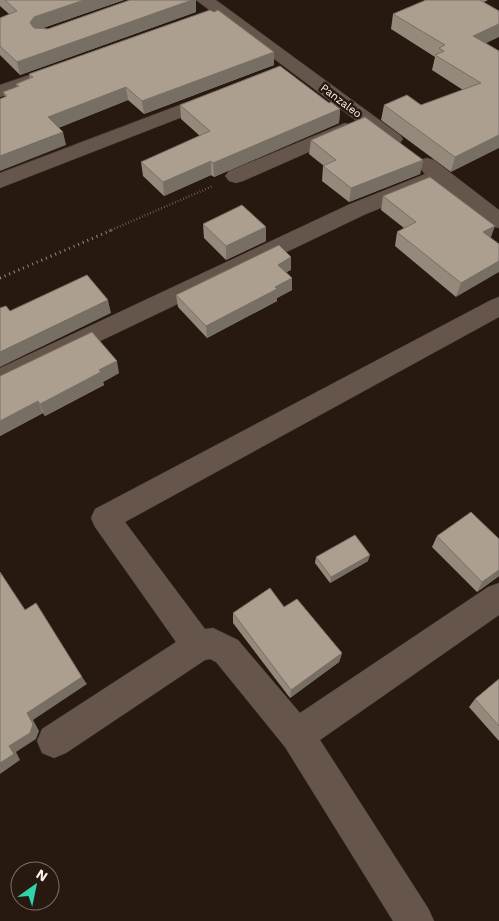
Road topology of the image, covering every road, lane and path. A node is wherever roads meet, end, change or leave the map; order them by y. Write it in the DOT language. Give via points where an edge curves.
graph roads {
  1 [pos="210,10"];
  2 [pos="295,66"];
  3 [pos="65,68"];
  4 [pos="276,73"];
  5 [pos="0,91"];
  6 [pos="230,91"];
  7 [pos="367,120"];
  8 [pos="236,176"];
  9 [pos="440,176"];
  10 [pos="0,181"];
  11 [pos="499,221"];
  12 [pos="0,278"];
  13 [pos="499,306"];
  14 [pos="0,380"];
  15 [pos="499,596"];
  16 [pos="198,646"];
  17 [pos="297,735"];
  18 [pos="54,741"];
  19 [pos="415,921"];
  1 -- 2 [label="street, Panzaleo"];
  2 -- 4 [label="street"];
  2 -- 7 [label="street, Panzaleo"];
  3 -- 5 [label="street"];
  6 -- 10 [label="street"];
  7 -- 8 [label="street"];
  7 -- 9 [label="street, Panzaleo"];
  8 -- 12 [label="path"];
  9 -- 11 [label="street, Panzaleo"];
  9 -- 14 [label="street" via="358,209"];
  13 -- 16 [label="street" via="105,518"];
  15 -- 17 [label="street"];
  16 -- 17 [label="street" via="213,643 227,651"];
  16 -- 18 [label="street"];
  17 -- 19 [label="street"];
}
